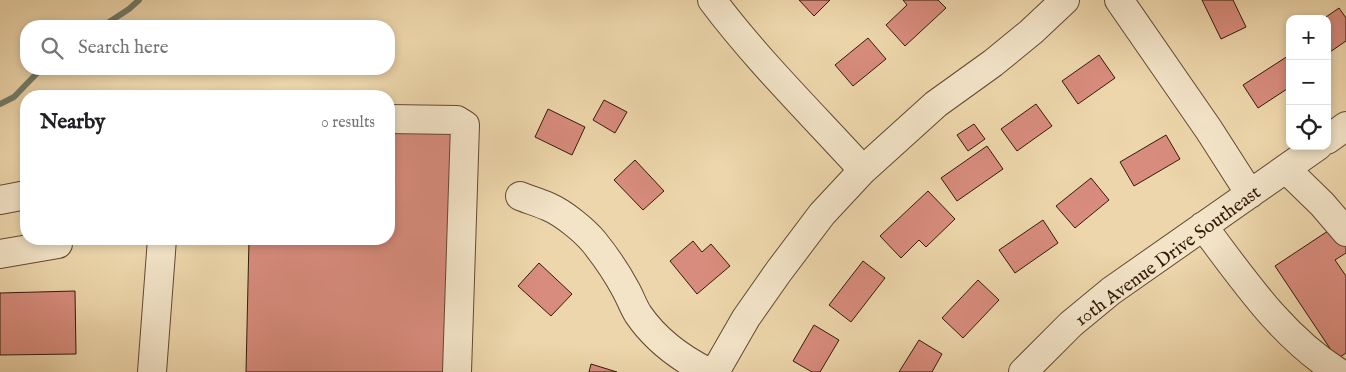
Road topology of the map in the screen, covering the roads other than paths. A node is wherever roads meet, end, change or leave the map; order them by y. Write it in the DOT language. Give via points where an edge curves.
graph roads {
  1 [pos="712,0"];
  2 [pos="1066,0"];
  3 [pos="1119,0"];
  4 [pos="395,119"];
  5 [pos="1346,126"];
  6 [pos="1331,137"];
  7 [pos="1312,150"];
  8 [pos="1286,169"];
  9 [pos="863,170"];
  10 [pos="1250,194"];
  11 [pos="20,196"];
  12 [pos="520,196"];
  13 [pos="0,200"];
  14 [pos="1203,226"];
  15 [pos="1346,232"];
  16 [pos="52,245"];
  17 [pos="162,245"];
  18 [pos="0,254"];
  19 [pos="152,372"];
  20 [pos="457,372"];
  21 [pos="708,372"];
  22 [pos="715,372"];
  23 [pos="1023,372"];
  24 [pos="1338,372"];
  1 -- 9 [label="street" via="774,74"];
  2 -- 9 [label="street" via="994,63 936,104"];
  3 -- 10 [label="street"];
  4 -- 20 [label="street" via="456,120 465,125"];
  5 -- 6 [label="street"];
  7 -- 8 [label="street, 10th Avenue Drive Southeast"];
  8 -- 10 [label="street, 10th Avenue Drive Southeast"];
  8 -- 15 [label="street"];
  9 -- 22 [label="street" via="822,214 779,270"];
  10 -- 14 [label="street, 10th Avenue Drive Southeast"];
  11 -- 13 [label="street"];
  12 -- 21 [label="street" via="551,208 578,226 613,269 649,328 679,355"];
  14 -- 23 [label="street, 10th Avenue Drive Southeast" via="1111,291 1071,324"];
  14 -- 24 [label="street" via="1283,326"];
  16 -- 18 [label="street"];
  17 -- 19 [label="street"];
}
